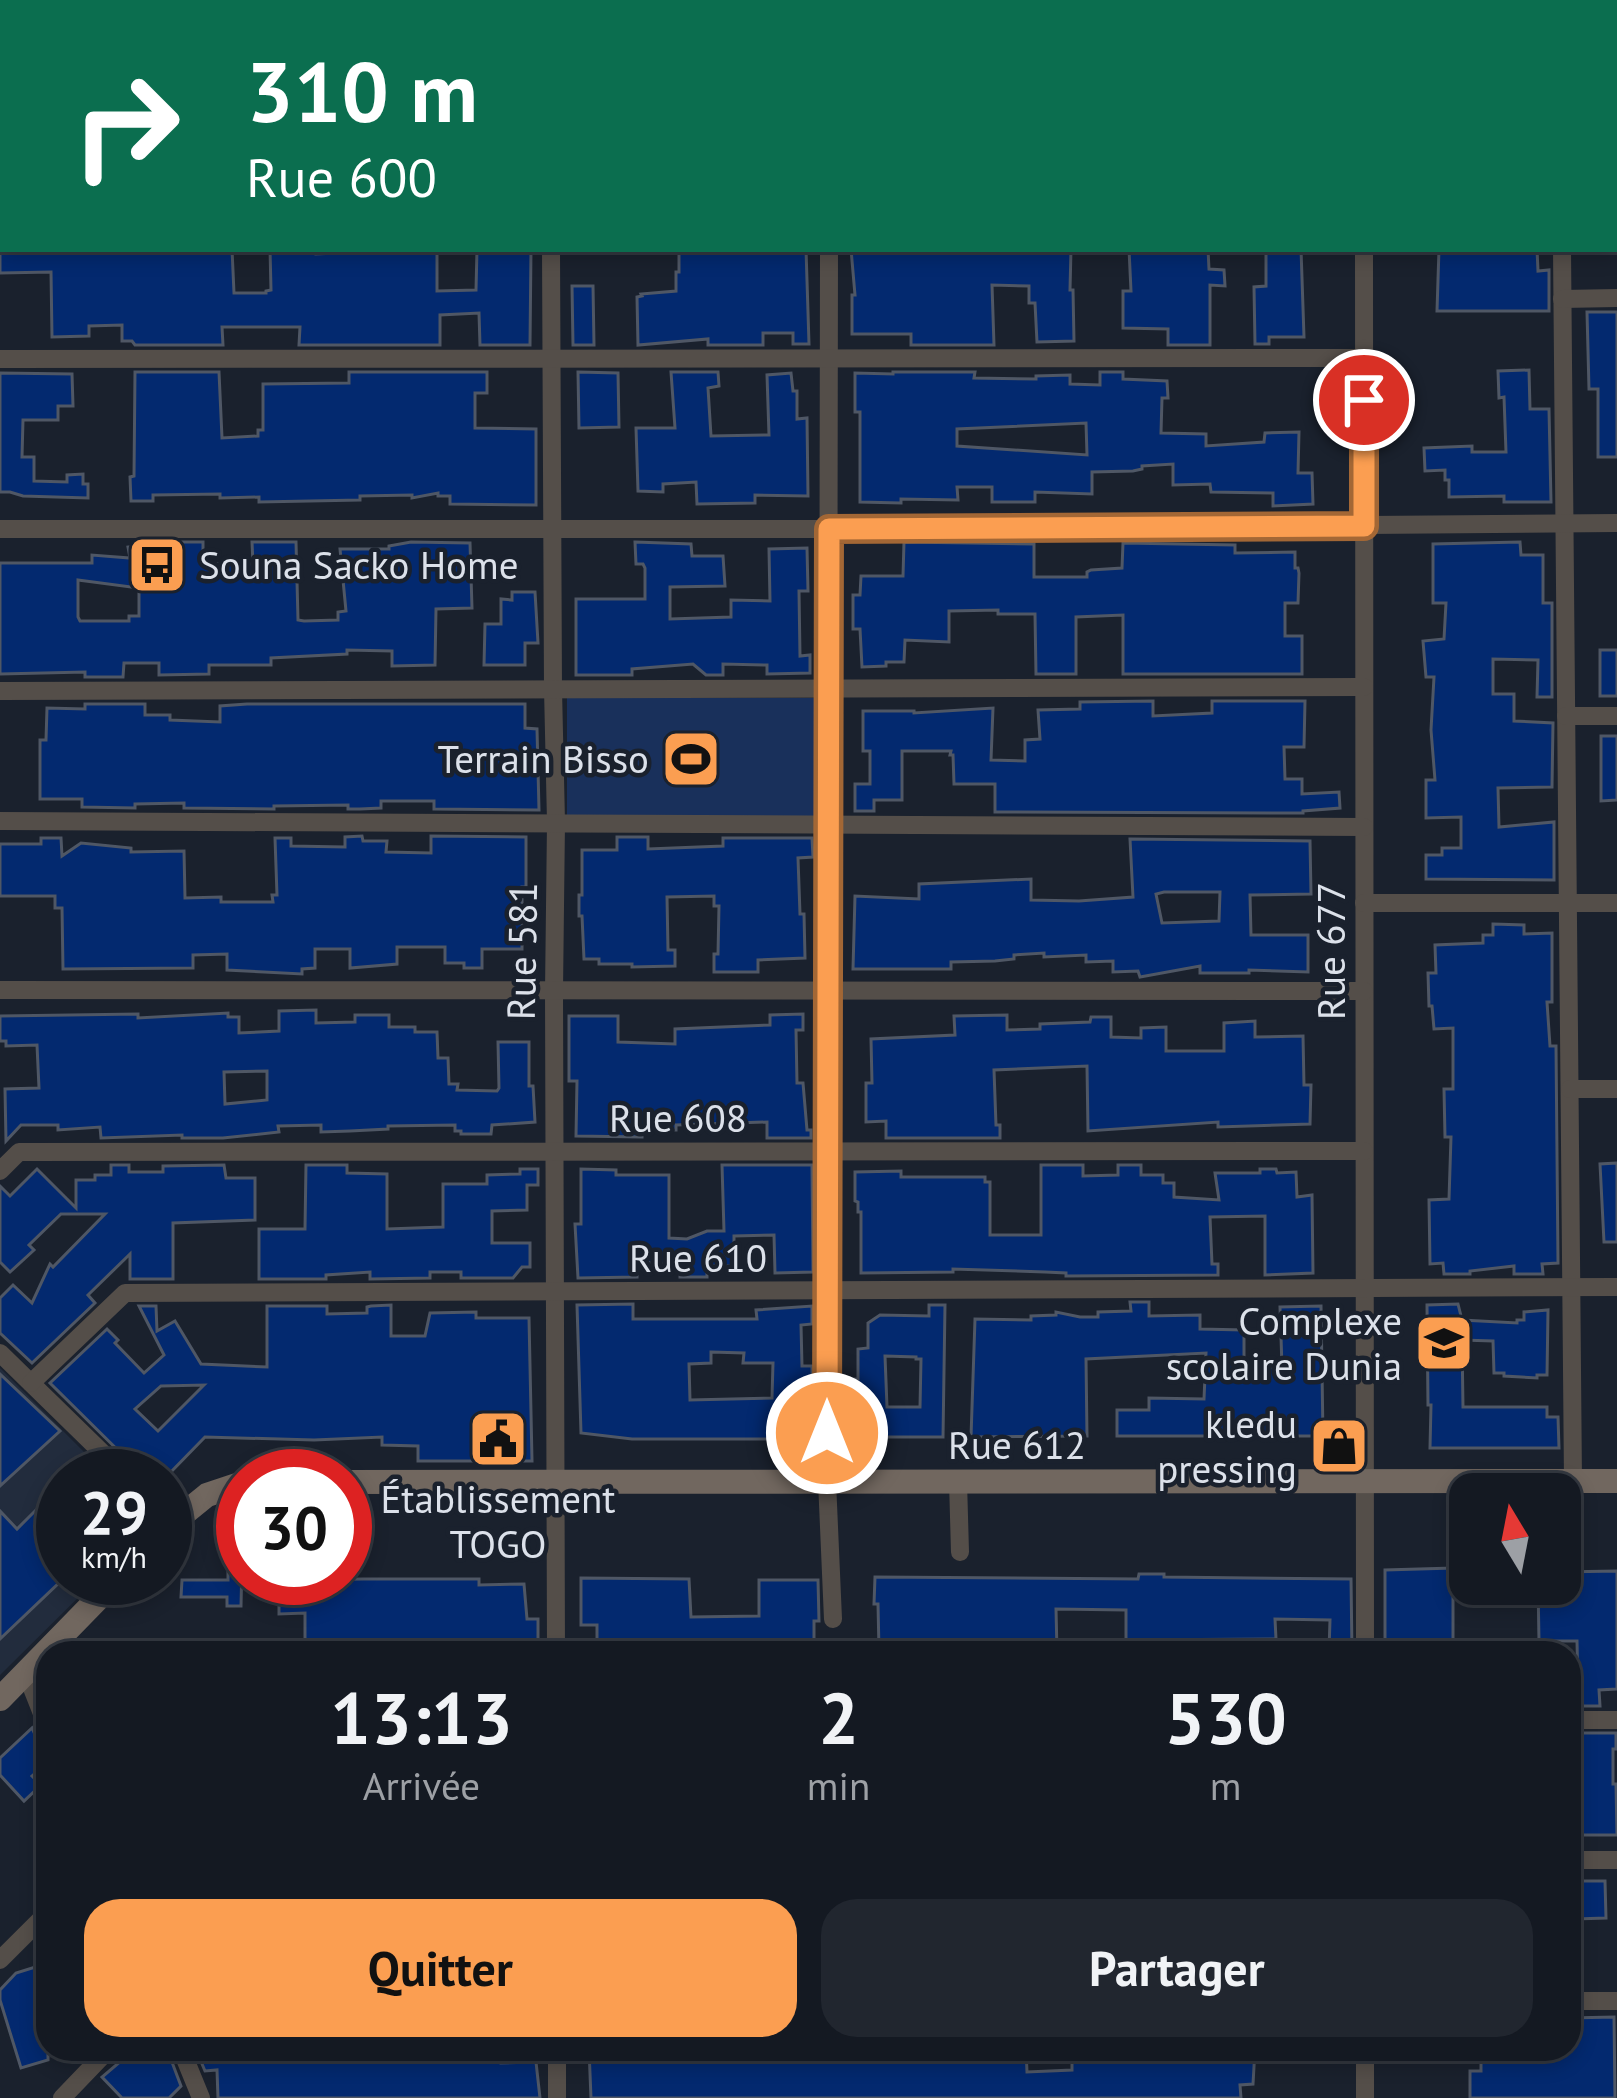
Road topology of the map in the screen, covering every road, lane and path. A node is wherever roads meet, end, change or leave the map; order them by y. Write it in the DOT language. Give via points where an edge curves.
graph roads {
  1 [pos="551,252"];
  2 [pos="829,252"];
  3 [pos="1364,252"];
  4 [pos="1562,252"];
  5 [pos="1617,298"];
  6 [pos="1562,299"];
  7 [pos="0,358"];
  8 [pos="829,358"];
  9 [pos="1364,358"];
  10 [pos="551,359"];
  11 [pos="1617,523"];
  12 [pos="1565,524"];
  13 [pos="1364,526"];
  14 [pos="0,529"];
  15 [pos="552,529"];
  16 [pos="829,529"];
  17 [pos="1364,687"];
  18 [pos="553,689"];
  19 [pos="828,689"];
  20 [pos="0,691"];
  21 [pos="1567,716"];
  22 [pos="1617,716"];
  23 [pos="0,821"];
  24 [pos="556,822"];
  25 [pos="828,824"];
  26 [pos="1364,827"];
  27 [pos="1364,903"];
  28 [pos="1568,903"];
  29 [pos="1617,903"];
  30 [pos="0,990"];
  31 [pos="554,991"];
  32 [pos="828,991"];
  33 [pos="1364,992"];
  34 [pos="1570,1089"];
  35 [pos="1617,1089"];
  36 [pos="1364,1150"];
  37 [pos="827,1151"];
  38 [pos="554,1152"];
  39 [pos="0,1171"];
  40 [pos="1572,1287"];
  41 [pos="1617,1287"];
  42 [pos="1364,1288"];
  43 [pos="827,1290"];
  44 [pos="554,1292"];
  45 [pos="0,1353"];
  46 [pos="31,1383"];
  47 [pos="98,1449"];
  48 [pos="1573,1473"];
  49 [pos="1617,1480"];
  50 [pos="555,1481"];
  51 [pos="826,1481"];
  52 [pos="958,1481"];
  53 [pos="1581,1481"];
  54 [pos="372,1482"];
  55 [pos="1364,1482"];
  56 [pos="1449,1482"];
  57 [pos="960,1552"];
  58 [pos="92,1605"];
  59 [pos="833,1619"];
  60 [pos="57,1641"];
  61 [pos="556,1641"];
  62 [pos="1365,1641"];
  63 [pos="36,1663"];
  64 [pos="26,1673"];
  65 [pos="36,1697"];
  66 [pos="0,1699"];
  67 [pos="1581,1720"];
  68 [pos="1617,1720"];
  69 [pos="1581,1860"];
  70 [pos="1617,1860"];
  71 [pos="36,1924"];
  72 [pos="0,1960"];
  73 [pos="1581,2001"];
  74 [pos="1617,2001"];
  75 [pos="97,2061"];
  76 [pos="186,2061"];
  77 [pos="557,2061"];
  78 [pos="1365,2061"];
  79 [pos="62,2098"];
  80 [pos="201,2098"];
  81 [pos="557,2098"];
  82 [pos="1365,2098"];
  1 -- 10 [label="street, Rue 581"];
  2 -- 8 [label="street"];
  3 -- 9 [label="street, Rue 677"];
  4 -- 6 [label="street"];
  5 -- 6 [label="street"];
  6 -- 12 [label="street"];
  7 -- 10 [label="street"];
  8 -- 9 [label="street"];
  8 -- 10 [label="street"];
  8 -- 16 [label="street"];
  9 -- 13 [label="street, Rue 677"];
  10 -- 15 [label="street, Rue 581"];
  11 -- 12 [label="street"];
  12 -- 13 [label="street"];
  12 -- 21 [label="street"];
  13 -- 16 [label="street"];
  13 -- 17 [label="street, Rue 677"];
  14 -- 15 [label="street"];
  15 -- 16 [label="street"];
  15 -- 18 [label="street, Rue 581"];
  16 -- 19 [label="street"];
  17 -- 19 [label="street"];
  17 -- 26 [label="street, Rue 677"];
  18 -- 19 [label="street"];
  18 -- 20 [label="street"];
  18 -- 24 [label="street, Rue 581"];
  19 -- 25 [label="street"];
  21 -- 22 [label="street"];
  21 -- 28 [label="street"];
  23 -- 24 [label="street"];
  24 -- 25 [label="street"];
  24 -- 31 [label="street, Rue 581"];
  25 -- 26 [label="street"];
  25 -- 32 [label="street"];
  26 -- 27 [label="street, Rue 677"];
  27 -- 28 [label="street"];
  27 -- 33 [label="street, Rue 677"];
  28 -- 29 [label="street"];
  28 -- 34 [label="street"];
  30 -- 31 [label="street"];
  31 -- 32 [label="street"];
  31 -- 38 [label="street, Rue 581"];
  32 -- 33 [label="street"];
  32 -- 37 [label="street"];
  33 -- 36 [label="street, Rue 677"];
  34 -- 35 [label="street"];
  34 -- 40 [label="street"];
  36 -- 37 [label="street, Rue 608"];
  36 -- 42 [label="street, Rue 677"];
  37 -- 38 [label="street, Rue 608"];
  37 -- 43 [label="street"];
  38 -- 39 [label="street, Rue 608" via="19,1152"];
  38 -- 44 [label="street, Rue 581"];
  40 -- 41 [label="street, Rue 610"];
  40 -- 42 [label="street, Rue 610"];
  40 -- 48 [label="street"];
  42 -- 43 [label="street, Rue 610"];
  42 -- 55 [label="street, Rue 677"];
  43 -- 44 [label="street, Rue 610"];
  43 -- 51 [label="street"];
  44 -- 46 [label="street, Rue 610" via="125,1293"];
  44 -- 50 [label="street, Rue 581"];
  45 -- 46 [label="street"];
  46 -- 47 [label="street"];
  49 -- 53 [label="street, Rue 612"];
  50 -- 51 [label="street, Rue 612"];
  50 -- 54 [label="street, Rue 612"];
  50 -- 61 [label="street, Rue 581"];
  51 -- 52 [label="street, Rue 612"];
  51 -- 59 [label="street"];
  52 -- 55 [label="street, Rue 612"];
  52 -- 57 [label="street"];
  55 -- 56 [label="street, Rue 612"];
  55 -- 62 [label="street, Rue 677"];
  58 -- 60 [label="street"];
  63 -- 64 [label="street"];
  64 -- 65 [label="street"];
  64 -- 66 [label="street"];
  67 -- 68 [label="street"];
  69 -- 70 [label="street"];
  71 -- 72 [label="street"];
  73 -- 74 [label="street"];
  75 -- 79 [label="street"];
  76 -- 80 [label="street"];
  77 -- 81 [label="street"];
  78 -- 82 [label="street"];
}
